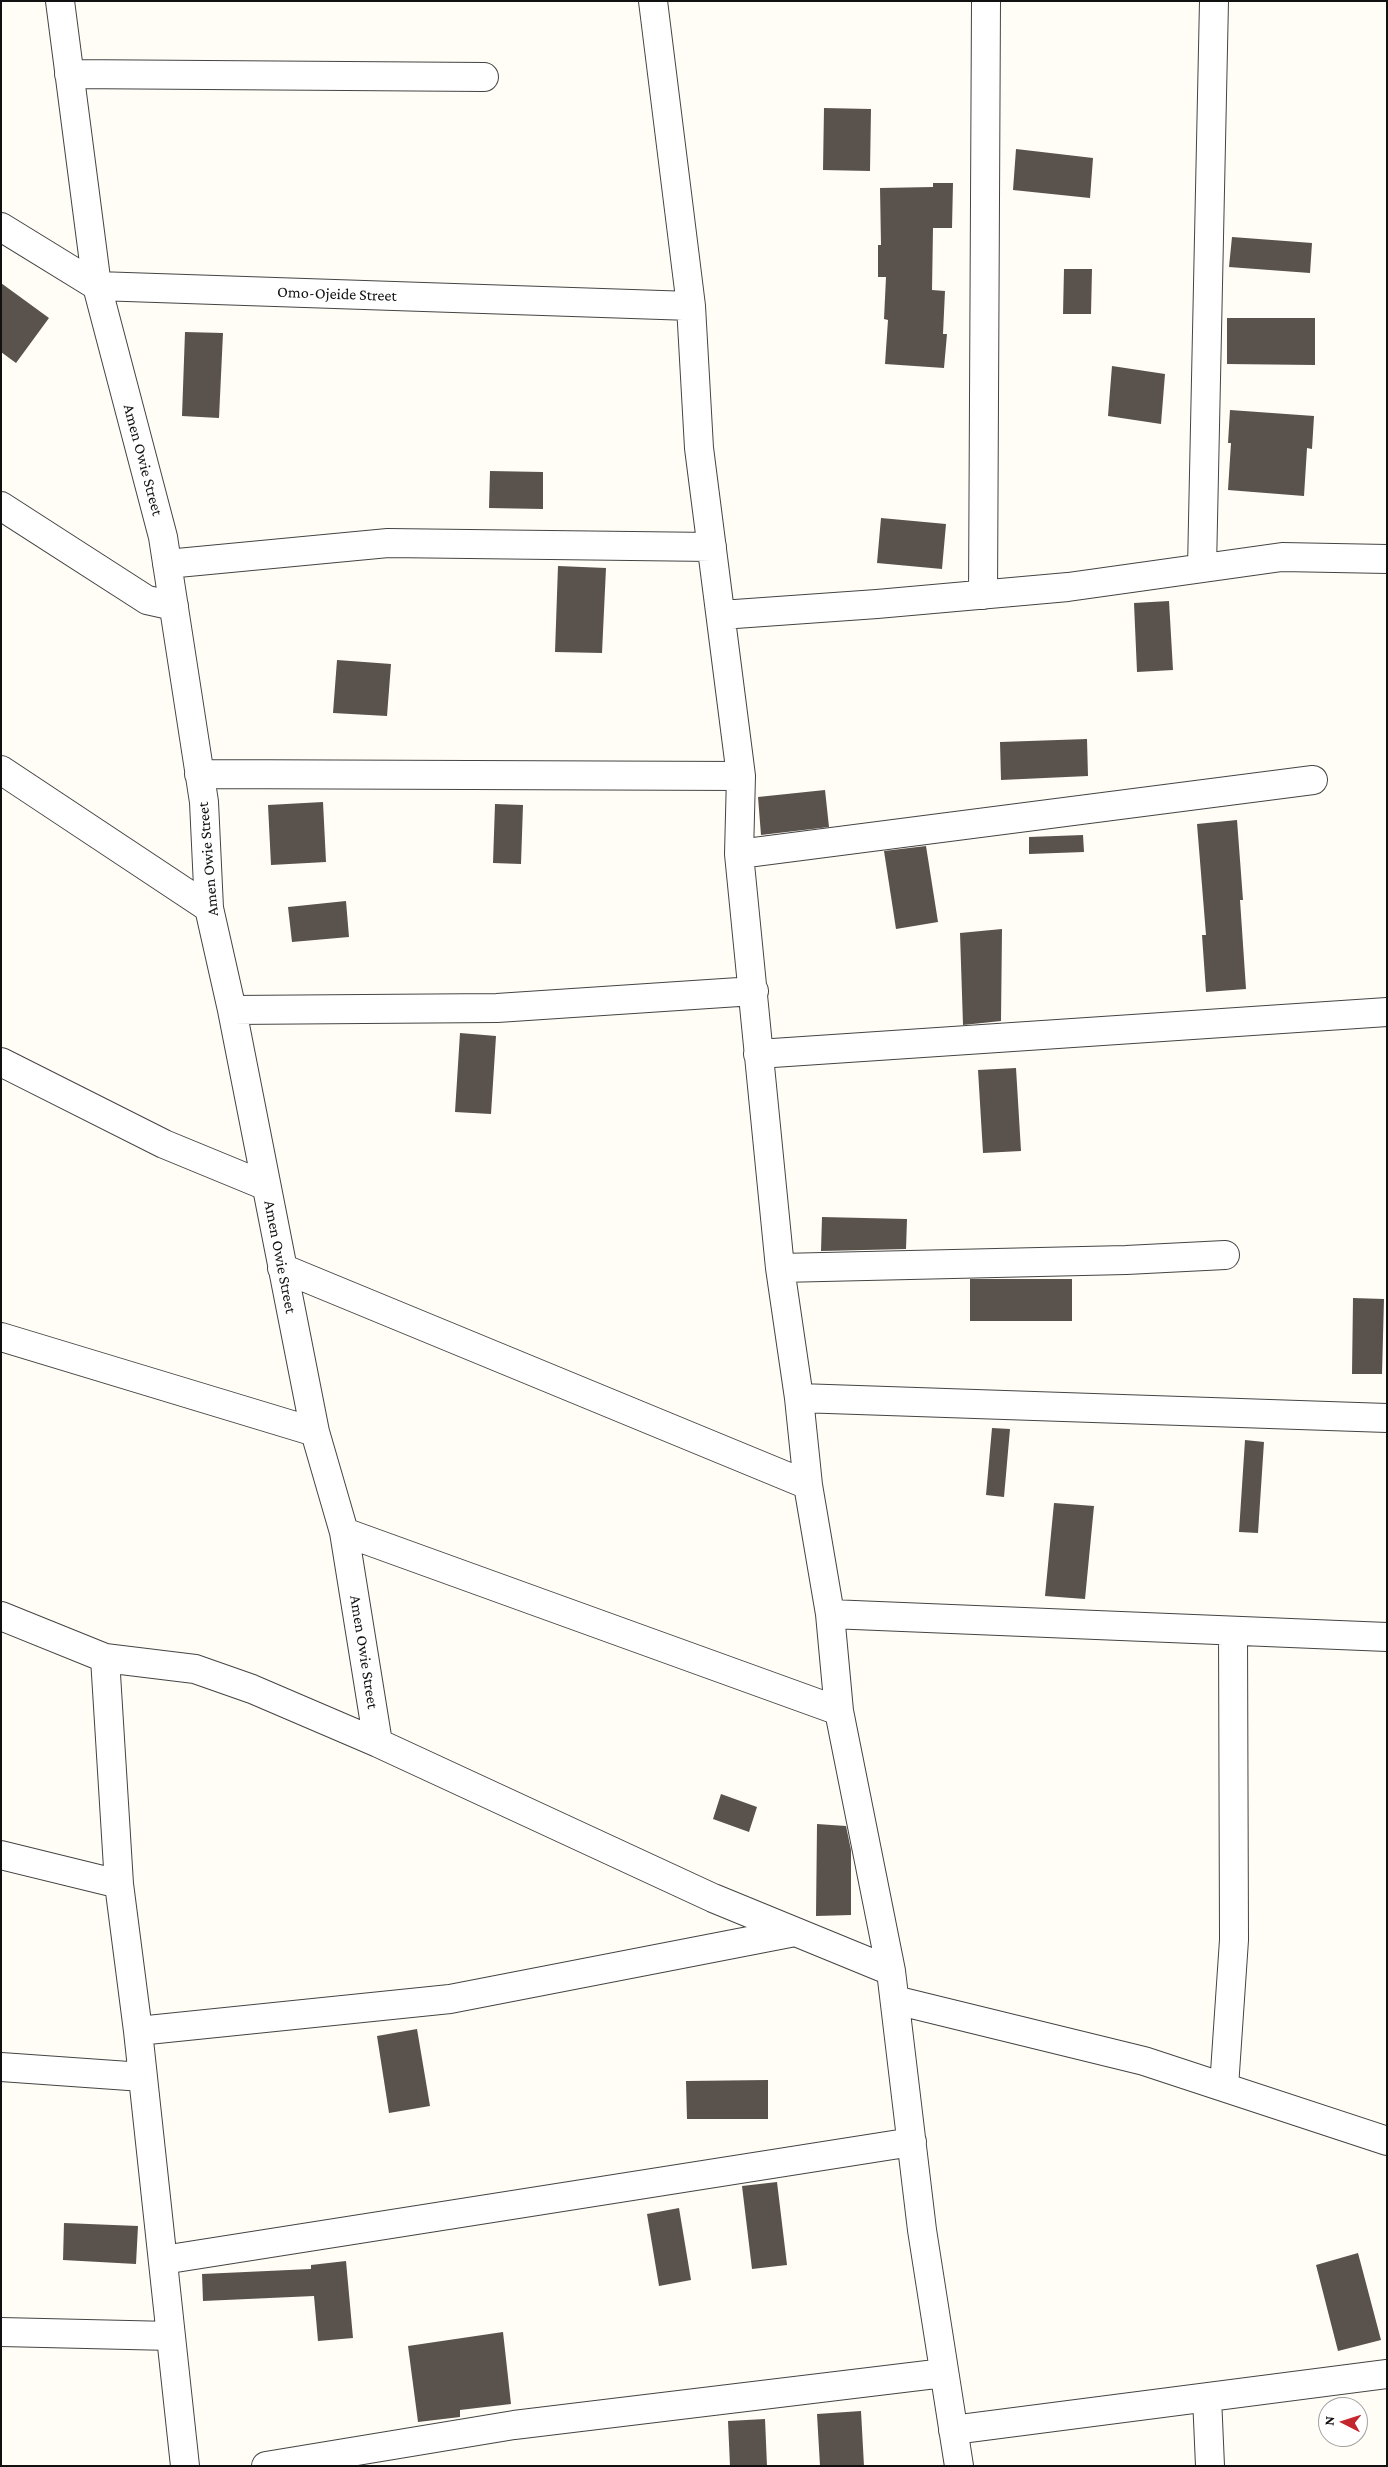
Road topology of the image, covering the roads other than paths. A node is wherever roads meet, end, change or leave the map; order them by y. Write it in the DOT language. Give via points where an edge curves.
graph roads {
  1 [pos="60,1"];
  2 [pos="653,1"];
  3 [pos="986,1"];
  4 [pos="1214,1"];
  5 [pos="69,74"];
  6 [pos="484,77"];
  7 [pos="1,227"];
  8 [pos="97,286"];
  9 [pos="690,306"];
  10 [pos="1,506"];
  11 [pos="712,547"];
  12 [pos="1387,559"];
  13 [pos="167,564"];
  14 [pos="1202,568"];
  15 [pos="982,595"];
  16 [pos="174,606"];
  17 [pos="721,615"];
  18 [pos="1,770"];
  19 [pos="200,774"];
  20 [pos="742,776"];
  21 [pos="1313,780"];
  22 [pos="739,854"];
  23 [pos="209,908"];
  24 [pos="754,991"];
  25 [pos="232,1010"];
  26 [pos="1387,1012"];
  27 [pos="758,1054"];
  28 [pos="1,1062"];
  29 [pos="266,1186"];
  30 [pos="1225,1255"];
  31 [pos="282,1268"];
  32 [pos="780,1268"];
  33 [pos="1,1337"];
  34 [pos="799,1398"];
  35 [pos="1387,1418"];
  36 [pos="316,1432"];
  37 [pos="808,1485"];
  38 [pos="344,1532"];
  39 [pos="830,1614"];
  40 [pos="1,1616"];
  41 [pos="1234,1631"];
  42 [pos="1387,1637"];
  43 [pos="105,1658"];
  44 [pos="839,1711"];
  45 [pos="378,1743"];
  46 [pos="1,1856"];
  47 [pos="120,1884"];
  48 [pos="795,1932"];
  49 [pos="892,1971"];
  50 [pos="895,2000"];
  51 [pos="138,2031"];
  52 [pos="1,2066"];
  53 [pos="143,2078"];
  54 [pos="1224,2087"];
  55 [pos="1387,2141"];
  56 [pos="912,2142"];
  57 [pos="162,2260"];
  58 [pos="1,2332"];
  59 [pos="171,2336"];
  60 [pos="944,2373"];
  61 [pos="1387,2374"];
  62 [pos="1207,2397"];
  63 [pos="953,2430"];
  64 [pos="185,2466"];
  65 [pos="266,2466"];
  66 [pos="959,2466"];
  67 [pos="1210,2466"];
  1 -- 5 [label="street, Amen Owie Street"];
  2 -- 9 [label="street"];
  3 -- 15 [label="street"];
  4 -- 14 [label="street"];
  5 -- 6 [label="street"];
  5 -- 8 [label="street, Amen Owie Street"];
  7 -- 8 [label="street, Omo-Ojeide Street"];
  8 -- 9 [label="street, Omo-Ojeide Street"];
  8 -- 13 [label="street, Amen Owie Street" via="163,537"];
  9 -- 11 [label="street" via="699,448"];
  10 -- 16 [label="street" via="147,600"];
  11 -- 13 [label="street" via="388,543"];
  11 -- 17 [label="street"];
  12 -- 14 [label="street" via="1282,557"];
  13 -- 16 [label="street, Amen Owie Street"];
  14 -- 15 [label="street" via="1068,587"];
  15 -- 17 [label="street"];
  16 -- 19 [label="street, Amen Owie Street"];
  17 -- 20 [label="street"];
  18 -- 23 [label="street"];
  19 -- 20 [label="street"];
  19 -- 23 [label="street, Amen Owie Street"];
  20 -- 22 [label="street"];
  21 -- 22 [label="street"];
  22 -- 24 [label="street"];
  23 -- 25 [label="street, Amen Owie Street"];
  24 -- 25 [label="street" via="497,1008"];
  24 -- 27 [label="street"];
  25 -- 29 [label="street, Amen Owie Street"];
  26 -- 27 [label="street"];
  27 -- 32 [label="street"];
  28 -- 29 [label="street" via="164,1144"];
  29 -- 31 [label="street, Amen Owie Street"];
  30 -- 32 [label="street"];
  31 -- 36 [label="street, Amen Owie Street"];
  31 -- 37 [label="street"];
  32 -- 34 [label="street"];
  33 -- 36 [label="street"];
  34 -- 35 [label="street"];
  34 -- 37 [label="street"];
  36 -- 38 [label="street, Amen Owie Street"];
  37 -- 39 [label="street"];
  38 -- 44 [label="street"];
  38 -- 45 [label="street, Amen Owie Street"];
  39 -- 41 [label="street"];
  39 -- 44 [label="street"];
  40 -- 43 [label="street"];
  41 -- 42 [label="street"];
  41 -- 54 [label="street" via="1234,1940"];
  43 -- 45 [label="street" via="195,1668"];
  43 -- 47 [label="street"];
  44 -- 49 [label="street"];
  45 -- 48 [label="street" via="713,1898"];
  46 -- 47 [label="street"];
  47 -- 51 [label="street"];
  48 -- 49 [label="street"];
  48 -- 51 [label="street" via="450,1999"];
  49 -- 50 [label="street"];
  50 -- 54 [label="street" via="1144,2061"];
  50 -- 56 [label="street"];
  51 -- 53 [label="street"];
  52 -- 53 [label="street"];
  53 -- 57 [label="street"];
  54 -- 55 [label="street"];
  56 -- 57 [label="street"];
  56 -- 60 [label="street"];
  57 -- 59 [label="street"];
  58 -- 59 [label="street"];
  59 -- 64 [label="street"];
  60 -- 63 [label="street"];
  60 -- 65 [label="street" via="514,2425"];
  61 -- 62 [label="street"];
  62 -- 63 [label="street"];
  62 -- 67 [label="street"];
  63 -- 66 [label="street"];
}
